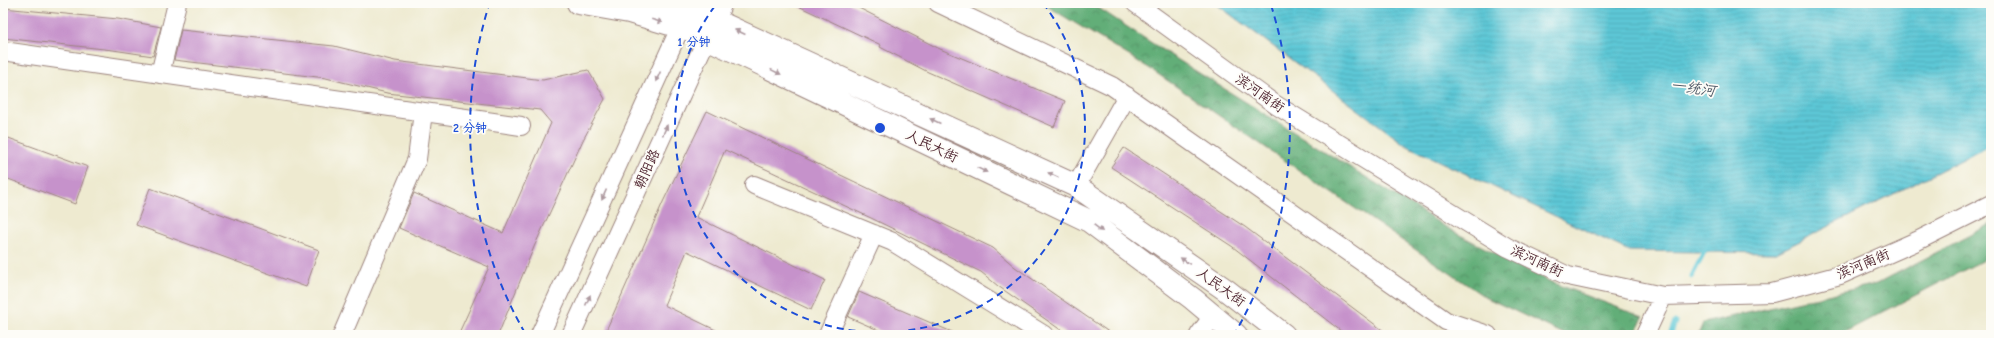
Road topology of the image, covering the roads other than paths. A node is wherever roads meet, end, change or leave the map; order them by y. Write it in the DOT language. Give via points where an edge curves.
graph roads {
  1 [pos="177,3"];
  2 [pos="578,3"];
  3 [pos="661,3"];
  4 [pos="938,3"];
  5 [pos="1135,3"];
  6 [pos="687,13"];
  7 [pos="715,20"];
  8 [pos="3,51"];
  9 [pos="160,74"];
  10 [pos="1127,96"];
  11 [pos="423,112"];
  12 [pos="521,126"];
  13 [pos="754,185"];
  14 [pos="1076,186"];
  15 [pos="1991,204"];
  16 [pos="874,234"];
  17 [pos="1663,296"];
  18 [pos="1213,316"];
  19 [pos="831,334"];
  20 [pos="342,335"];
  21 [pos="540,335"];
  22 [pos="571,335"];
  23 [pos="1044,335"];
  24 [pos="1199,335"];
  25 [pos="1236,335"];
  26 [pos="1284,335"];
  27 [pos="1488,335"];
  28 [pos="1645,335"];
  1 -- 9 [label="street"];
  2 -- 6 [label="street, 人民大街, one-way" via="629,12"];
  3 -- 6 [label="street, 人民大街"];
  4 -- 10 [label="street" via="1112,86"];
  5 -- 17 [label="street, 滨河南街" via="1276,105 1508,247 1568,276"];
  6 -- 7 [label="street, 人民大街"];
  6 -- 21 [label="street, one-way"];
  14 -- 7 [label="street, 人民大街, one-way"];
  7 -- 18 [label="street, 人民大街, one-way" via="1088,221"];
  22 -- 7 [label="street, 朝阳路, one-way"];
  8 -- 9 [label="street"];
  9 -- 11 [label="street"];
  10 -- 14 [label="street"];
  10 -- 27 [label="street" via="1446,321"];
  11 -- 12 [label="street"];
  11 -- 20 [label="street" via="417,159"];
  13 -- 16 [label="street"];
  26 -- 14 [label="street, 人民大街, one-way" via="1226,290"];
  15 -- 17 [label="street, 滨河南街" via="1840,275 1772,293"];
  16 -- 19 [label="street"];
  16 -- 23 [label="street" via="893,242"];
  17 -- 28 [label="street"];
  18 -- 24 [label="street"];
  18 -- 25 [label="street, 人民大街"];
}
